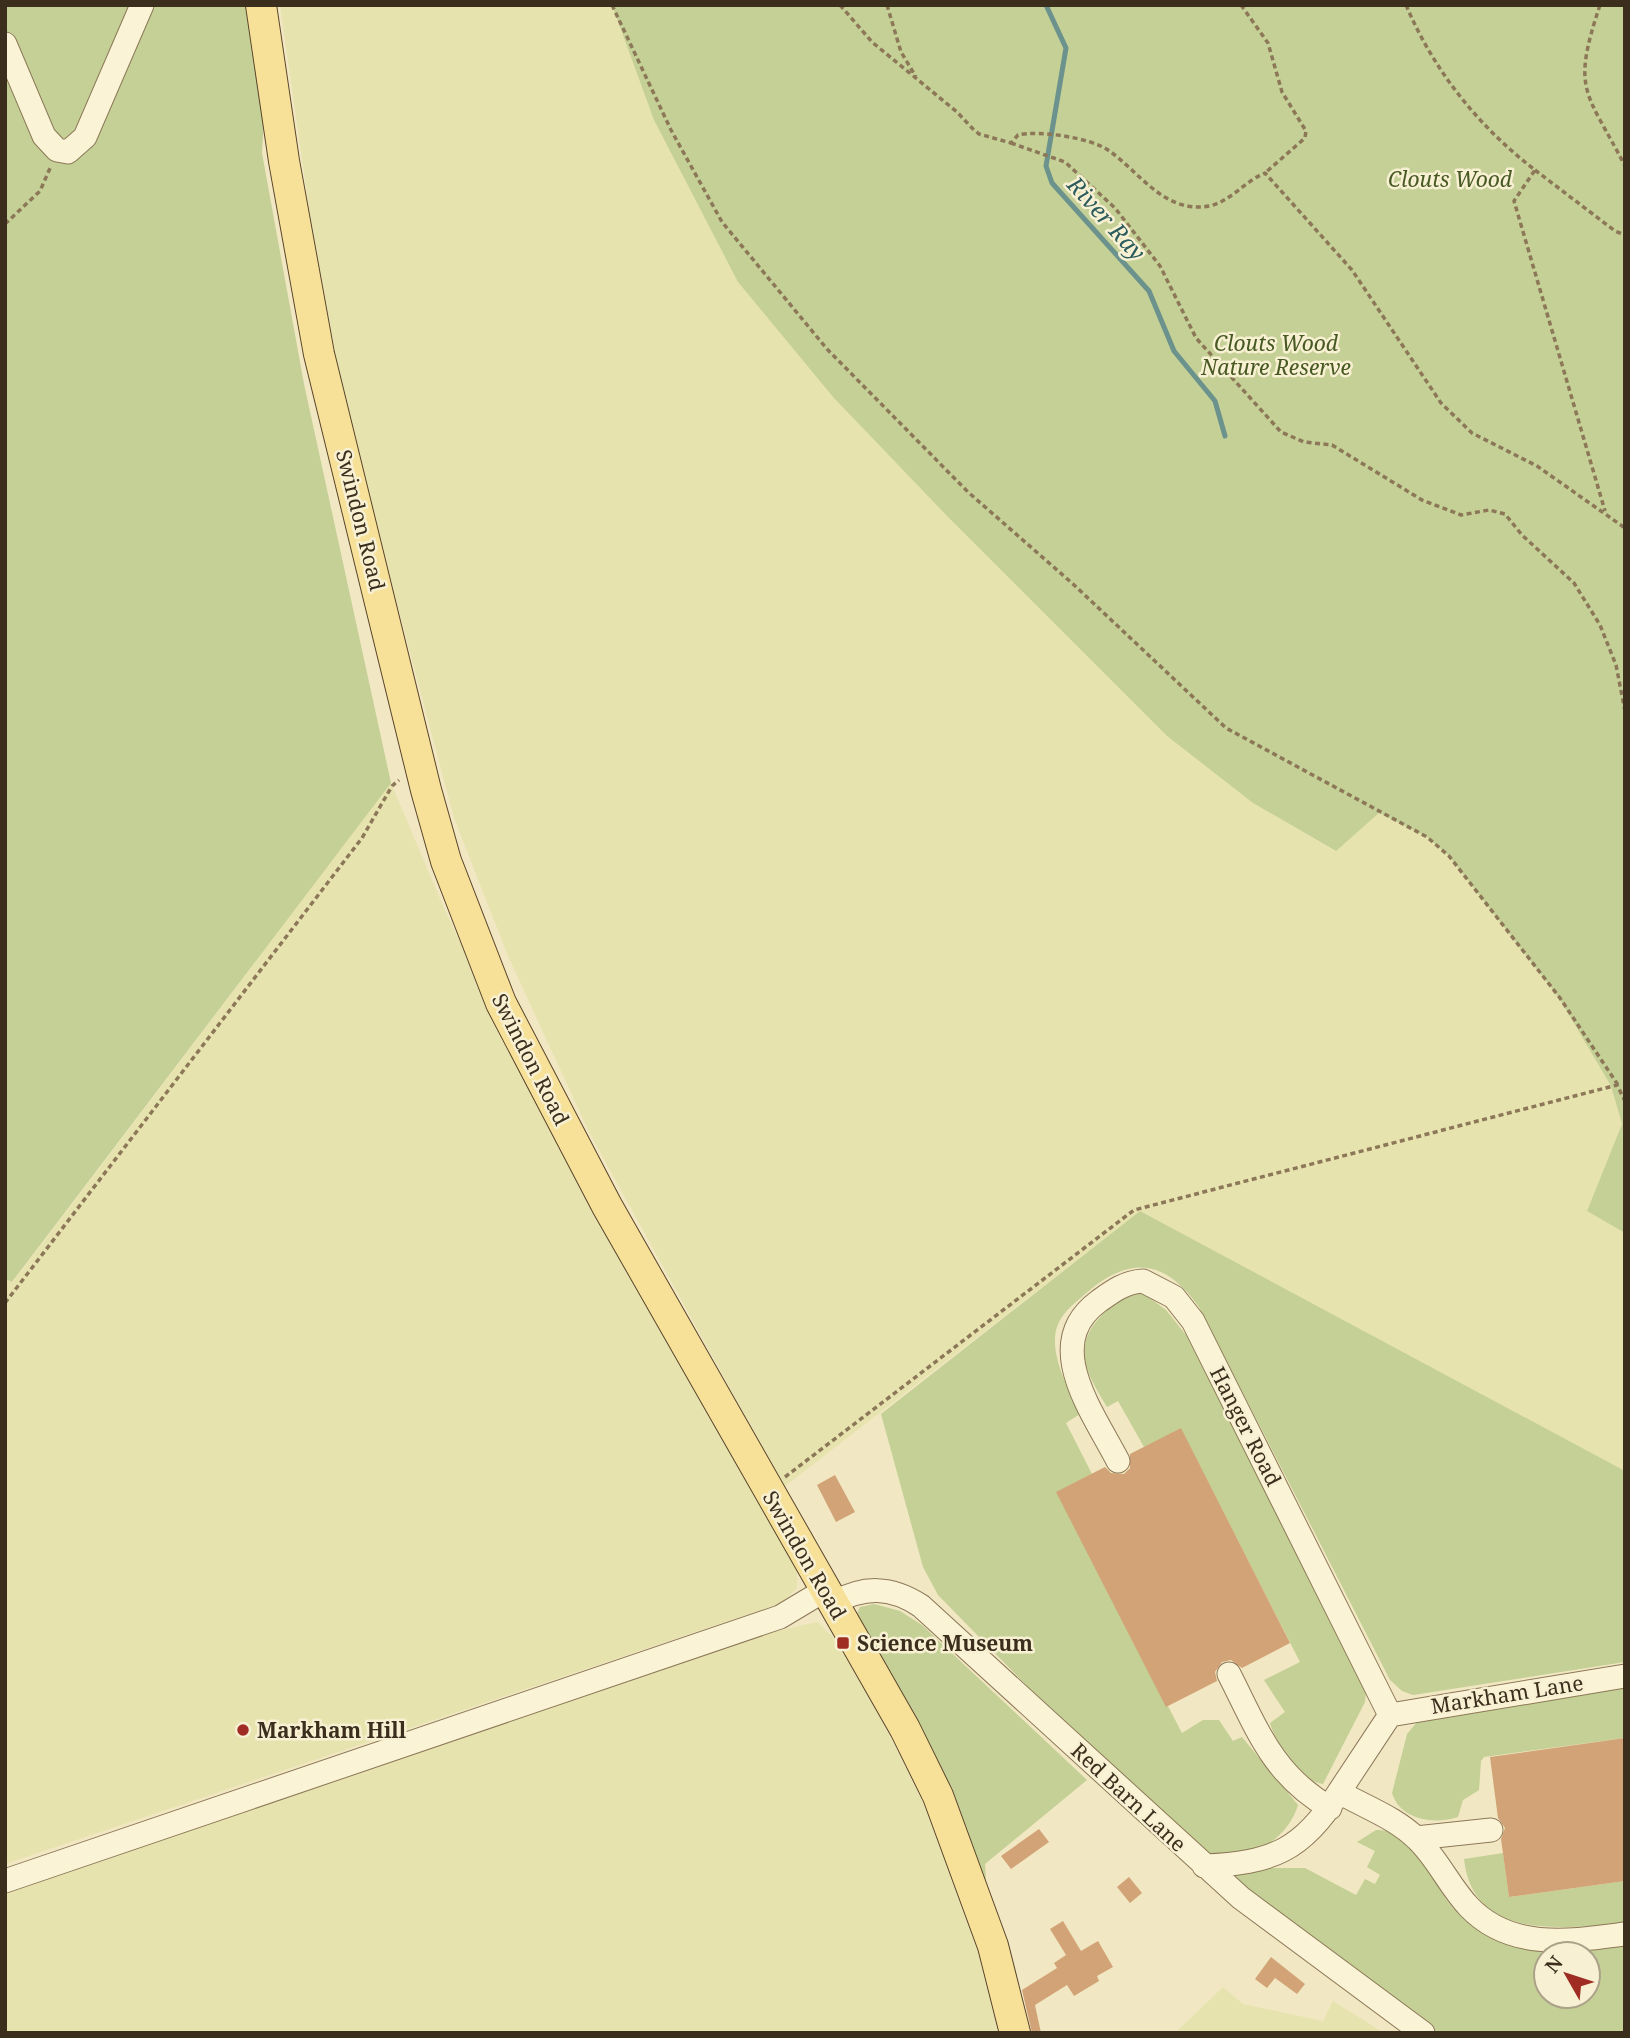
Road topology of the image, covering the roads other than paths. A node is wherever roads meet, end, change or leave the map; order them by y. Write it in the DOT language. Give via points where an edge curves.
graph roads {
  1 [pos="142,5"];
  2 [pos="261,5"];
  3 [pos="5,44"];
  4 [pos="1118,1461"];
  5 [pos="829,1597"];
  6 [pos="1230,1674"];
  7 [pos="1625,1676"];
  8 [pos="1390,1715"];
  9 [pos="1335,1800"];
  10 [pos="1491,1830"];
  11 [pos="1416,1838"];
  12 [pos="1204,1866"];
  13 [pos="5,1881"];
  14 [pos="1625,1934"];
  15 [pos="1015,2033"];
  16 [pos="1423,2033"];
  1 -- 3 [label="street" via="85,137 68,152 57,150 44,136"];
  2 -- 5 [label="main road, Swindon Road" via="319,354 446,861 501,1003 607,1206"];
  4 -- 8 [label="street, Hanger Road" via="1082,1389 1070,1342 1090,1308 1119,1287 1143,1281 1174,1297 1193,1321"];
  5 -- 12 [label="street, Red Barn Lane" via="880,1590 895,1592 921,1606"];
  5 -- 13 [label="street, Red Barn Lane"];
  5 -- 15 [label="main road, Swindon Road" via="938,1796 993,1946"];
  6 -- 9 [label="street" via="1284,1774 1298,1788"];
  7 -- 8 [label="street, Markham Lane"];
  8 -- 9 [label="street"];
  9 -- 11 [label="street" via="1401,1826"];
  9 -- 12 [label="street" via="1301,1842 1286,1851 1251,1862"];
  10 -- 11 [label="street"];
  11 -- 14 [label="street" via="1469,1907 1507,1933 1542,1941"];
  12 -- 16 [label="street, Red Barn Lane" via="1277,1927"];
}
